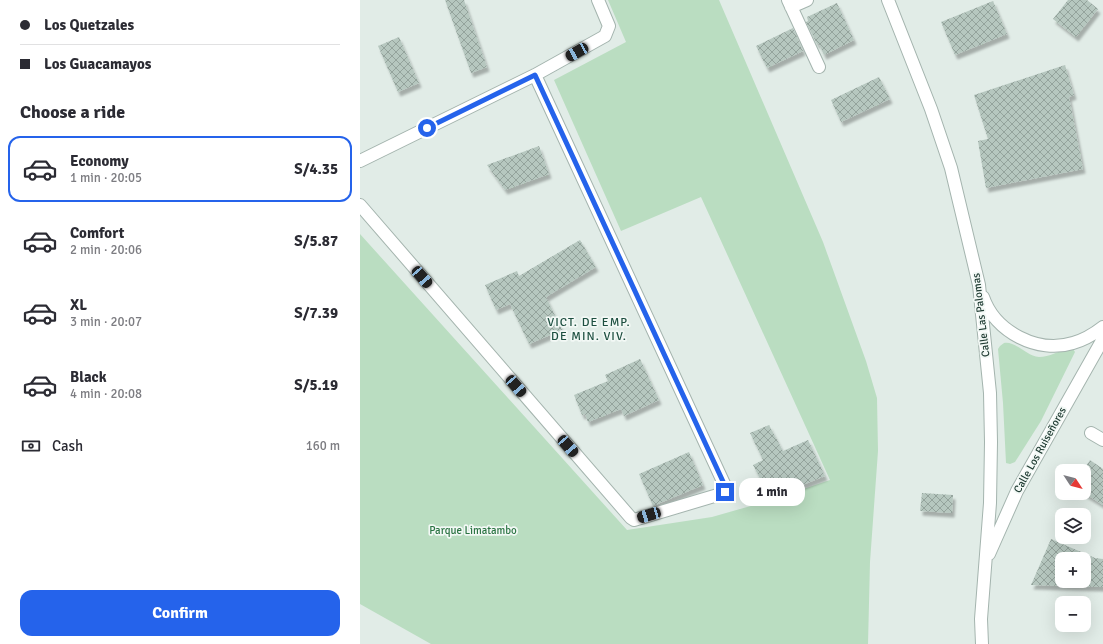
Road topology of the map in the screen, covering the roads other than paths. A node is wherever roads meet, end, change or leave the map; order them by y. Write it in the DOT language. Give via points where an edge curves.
graph roads {
  1 [pos="598,0"];
  2 [pos="807,0"];
  3 [pos="889,0"];
  4 [pos="790,3"];
  5 [pos="819,67"];
  6 [pos="535,75"];
  7 [pos="360,161"];
  8 [pos="360,205"];
  9 [pos="979,285"];
  10 [pos="1103,327"];
  11 [pos="1103,339"];
  12 [pos="1091,433"];
  13 [pos="1103,440"];
  14 [pos="985,564"];
  15 [pos="982,644"];
  1 -- 6 [label="street" via="610,26 605,36"];
  2 -- 4 [label="street"];
  3 -- 9 [label="street, Calle Las Palomas" via="951,168"];
  4 -- 5 [label="street"];
  6 -- 7 [label="street"];
  6 -- 8 [label="street" via="726,488 725,492 634,520 631,518"];
  9 -- 10 [label="street" via="985,304 997,321 1012,334 1031,342 1052,346 1072,344 1091,336"];
  9 -- 14 [label="street, Calle Las Palomas" via="990,392 990,504"];
  11 -- 14 [label="street, Calle Los Ruiseñores" via="1017,491"];
  12 -- 13 [label="street"];
  14 -- 15 [label="street, Calle Las Palomas"];
}
